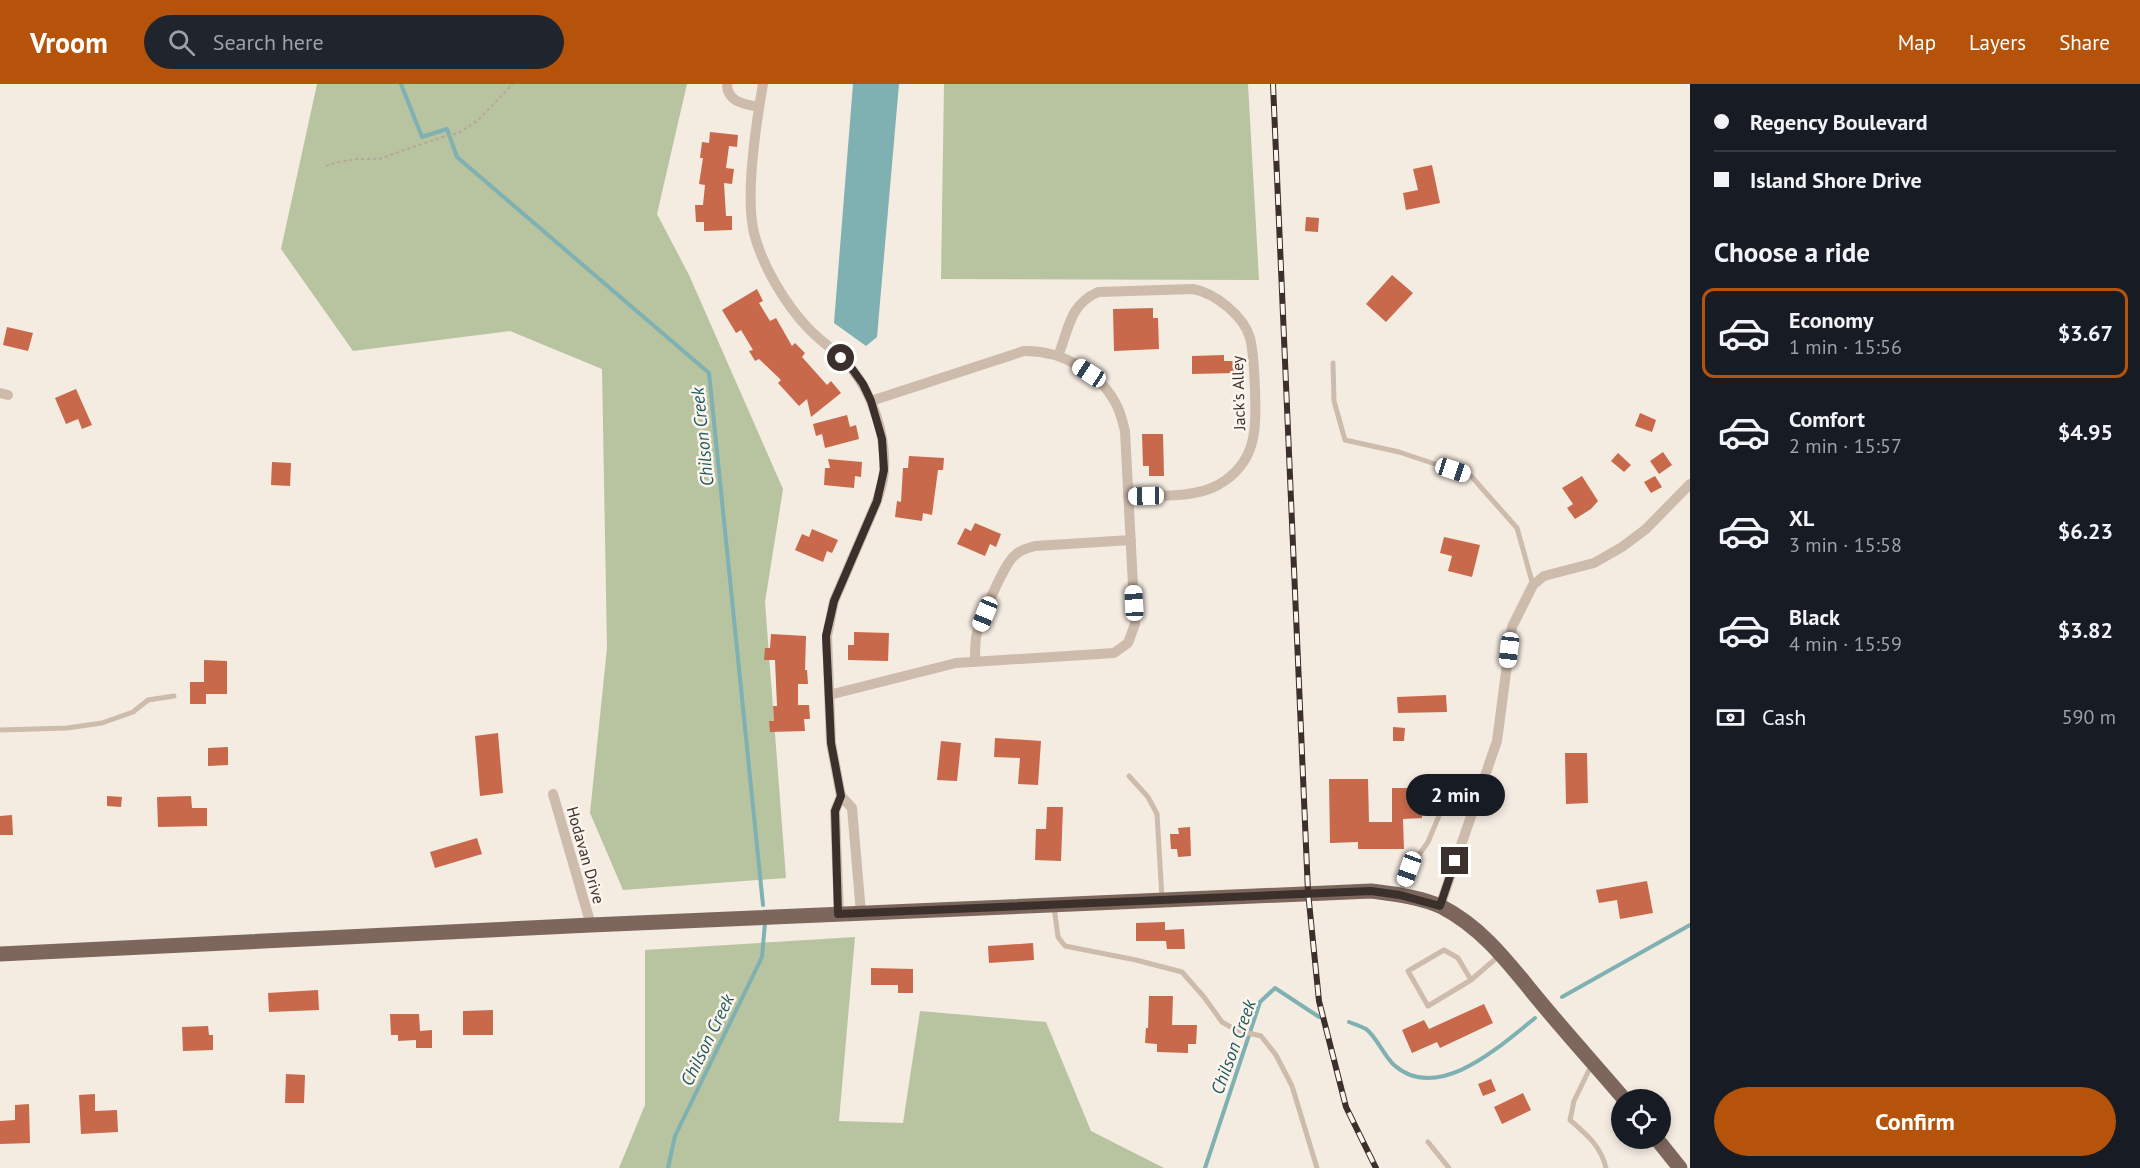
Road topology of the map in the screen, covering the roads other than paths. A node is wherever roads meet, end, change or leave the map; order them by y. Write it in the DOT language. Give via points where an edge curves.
graph roads {
  1 [pos="727,84"];
  2 [pos="763,84"];
  3 [pos="759,107"];
  4 [pos="1058,356"];
  5 [pos="1333,363"];
  6 [pos="871,401"];
  7 [pos="1690,484"];
  8 [pos="1128,496"];
  9 [pos="1131,540"];
  10 [pos="1533,585"];
  11 [pos="975,662"];
  12 [pos="829,695"];
  13 [pos="174,696"];
  14 [pos="0,730"];
  15 [pos="1130,776"];
  16 [pos="1479,793"];
  17 [pos="553,794"];
  18 [pos="841,796"];
  19 [pos="1400,895"];
  20 [pos="1162,899"];
  21 [pos="1054,904"];
  22 [pos="1440,906"];
  23 [pos="861,913"];
  24 [pos="838,914"];
  25 [pos="591,925"];
  26 [pos="0,954"];
  27 [pos="1501,954"];
  28 [pos="1471,980"];
  29 [pos="1593,1063"];
  30 [pos="1615,1089"];
  31 [pos="1428,1142"];
  32 [pos="1665,1149"];
  33 [pos="1317,1168"];
  34 [pos="1449,1168"];
  35 [pos="1606,1168"];
  36 [pos="1680,1168"];
  1 -- 3 [label="street" via="729,96"];
  2 -- 3 [label="street"];
  3 -- 6 [label="street" via="751,190 758,243 778,288 794,312 850,366"];
  4 -- 6 [label="street" via="1024,351"];
  4 -- 8 [label="street" via="1089,373 1118,408 1125,431"];
  4 -- 8 [label="street, Jack's Alley" via="1078,305 1098,292 1202,291 1234,315 1250,338 1256,421 1245,462 1218,485 1195,493"];
  5 -- 10 [label="lane" via="1334,401 1345,440 1399,452 1471,476 1516,528"];
  6 -- 12 [label="street" via="882,439 884,470 877,501 829,621"];
  7 -- 10 [label="street" via="1646,529 1622,547 1593,563 1544,576"];
  8 -- 9 [label="street"];
  9 -- 11 [label="street" via="1035,546 1013,556 976,637"];
  9 -- 11 [label="street" via="1135,624 1128,643 1121,649 1114,653"];
  10 -- 16 [label="street" via="1512,627 1497,741"];
  11 -- 12 [label="street" via="936,667"];
  12 -- 18 [label="street" via="831,743"];
  13 -- 14 [label="lane" via="148,700 133,712 102,723"];
  15 -- 20 [label="lane" via="1157,814"];
  16 -- 19 [label="lane" via="1464,791 1446,799 1428,842 1409,869"];
  16 -- 22 [label="street"];
  17 -- 25 [label="street, Hodavan Drive"];
  18 -- 23 [label="street" via="852,808"];
  18 -- 24 [label="street" via="835,811"];
  19 -- 20 [label="main road" via="1371,891"];
  19 -- 22 [label="main road"];
  20 -- 21 [label="main road"];
  21 -- 23 [label="main road"];
  21 -- 33 [label="lane" via="1058,937 1065,946 1182,972 1222,1022 1260,1036 1276,1055 1292,1086"];
  22 -- 27 [label="main road" via="1463,920"];
  23 -- 24 [label="main road"];
  24 -- 25 [label="main road"];
  25 -- 26 [label="main road"];
  27 -- 28 [label="lane"];
  27 -- 29 [label="main road"];
  28 -- 28 [label="lane" via="1428,1006 1408,971 1444,950 1458,958"];
  29 -- 30 [label="main road"];
  29 -- 35 [label="lane" via="1574,1101 1570,1120 1601,1151"];
  31 -- 34 [label="lane"];
  32 -- 36 [label="main road"];
}
